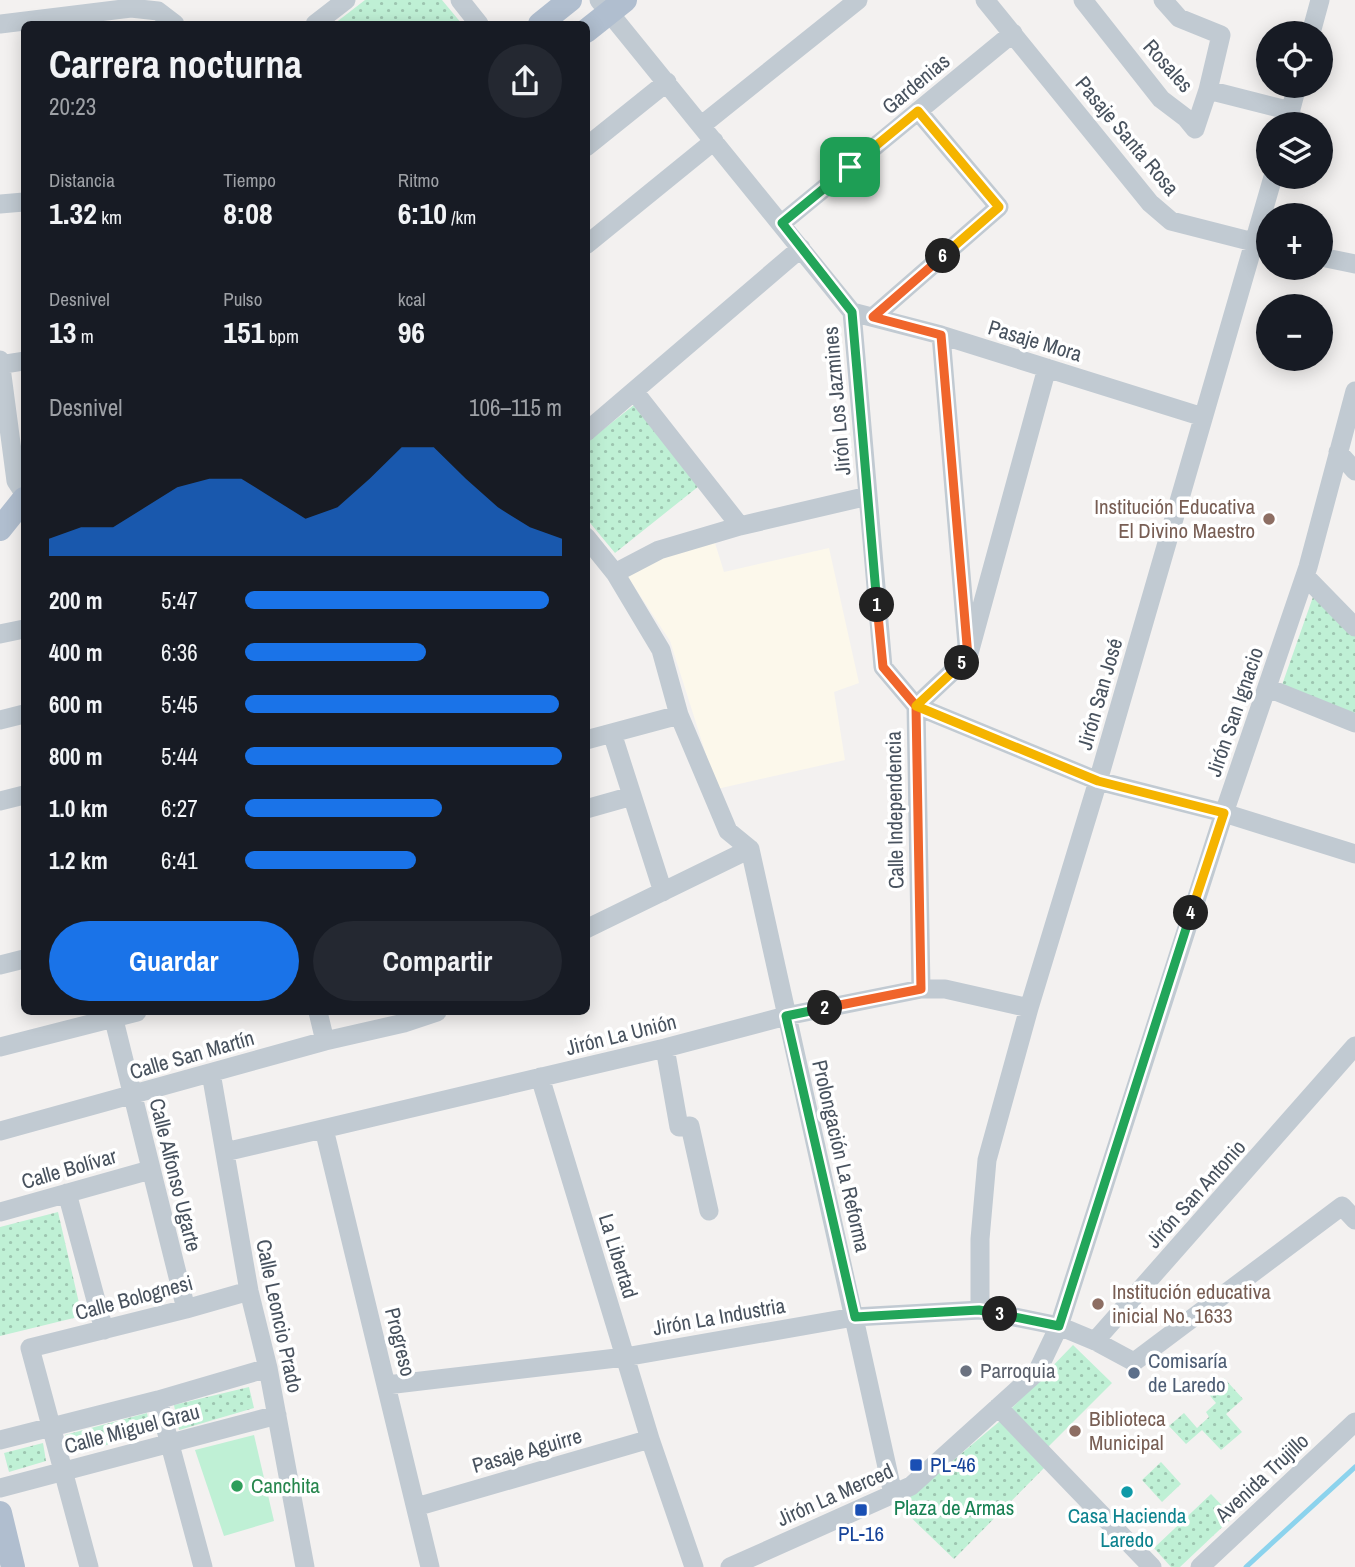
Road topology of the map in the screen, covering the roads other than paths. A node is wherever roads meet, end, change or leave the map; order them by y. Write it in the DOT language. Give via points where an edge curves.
graph roads {
  1 [pos="346,0"];
  2 [pos="460,0"];
  3 [pos="570,0"];
  4 [pos="858,0"];
  5 [pos="985,0"];
  6 [pos="1083,0"];
  7 [pos="1163,0"];
  8 [pos="1320,0"];
  9 [pos="611,4"];
  10 [pos="21,21"];
  11 [pos="25,21"];
  12 [pos="171,21"];
  13 [pos="319,21"];
  14 [pos="477,21"];
  15 [pos="544,21"];
  16 [pos="1314,21"];
  17 [pos="0,24"];
  18 [pos="590,28"];
  19 [pos="1013,33"];
  20 [pos="667,82"];
  21 [pos="1208,90"];
  22 [pos="918,111"];
  23 [pos="1272,112"];
  24 [pos="708,133"];
  25 [pos="590,144"];
  26 [pos="21,202"];
  27 [pos="0,204"];
  28 [pos="782,223"];
  29 [pos="590,241"];
  30 [pos="1256,244"];
  31 [pos="802,248"];
  32 [pos="1333,259"];
  33 [pos="1256,260"];
  34 [pos="1355,264"];
  35 [pos="852,312"];
  36 [pos="873,317"];
  37 [pos="941,335"];
  38 [pos="0,360"];
  39 [pos="21,362"];
  40 [pos="0,365"];
  41 [pos="1047,368"];
  42 [pos="634,391"];
  43 [pos="1355,391"];
  44 [pos="1203,417"];
  45 [pos="590,429"];
  46 [pos="1338,452"];
  47 [pos="1355,471"];
  48 [pos="16,489"];
  49 [pos="868,496"];
  50 [pos="1,526"];
  51 [pos="740,526"];
  52 [pos="590,542"];
  53 [pos="615,573"];
  54 [pos="1305,576"];
  55 [pos="1355,627"];
  56 [pos="21,630"];
  57 [pos="0,635"];
  58 [pos="968,657"];
  59 [pos="1268,688"];
  60 [pos="916,706"];
  61 [pos="21,715"];
  62 [pos="679,715"];
  63 [pos="0,720"];
  64 [pos="1355,723"];
  65 [pos="612,733"];
  66 [pos="590,739"];
  67 [pos="1098,781"];
  68 [pos="21,796"];
  69 [pos="632,796"];
  70 [pos="0,801"];
  71 [pos="590,807"];
  72 [pos="1224,813"];
  73 [pos="750,849"];
  74 [pos="1355,854"];
  75 [pos="663,892"];
  76 [pos="590,927"];
  77 [pos="21,960"];
  78 [pos="0,965"];
  79 [pos="921,989"];
  80 [pos="1029,1008"];
  81 [pos="113,1015"];
  82 [pos="319,1015"];
  83 [pos="786,1016"];
  84 [pos="402,1017"];
  85 [pos="325,1041"];
  86 [pos="1355,1046"];
  87 [pos="0,1047"];
  88 [pos="665,1048"];
  89 [pos="211,1073"];
  90 [pos="540,1077"];
  91 [pos="132,1096"];
  92 [pos="324,1129"];
  93 [pos="0,1131"];
  94 [pos="225,1153"];
  95 [pos="150,1170"];
  96 [pos="67,1193"];
  97 [pos="709,1211"];
  98 [pos="0,1212"];
  99 [pos="1355,1220"];
  100 [pos="249,1291"];
  101 [pos="186,1309"];
  102 [pos="979,1310"];
  103 [pos="855,1317"];
  104 [pos="1059,1326"];
  105 [pos="104,1330"];
  106 [pos="1095,1341"];
  107 [pos="625,1357"];
  108 [pos="268,1368"];
  109 [pos="387,1385"];
  110 [pos="158,1400"];
  111 [pos="998,1407"];
  112 [pos="277,1415"];
  113 [pos="1355,1422"];
  114 [pos="52,1427"];
  115 [pos="650,1438"];
  116 [pos="0,1440"];
  117 [pos="169,1443"];
  118 [pos="64,1471"];
  119 [pos="0,1488"];
  120 [pos="892,1494"];
  121 [pos="416,1507"];
  122 [pos="0,1513"];
  123 [pos="13,1567"];
  124 [pos="89,1567"];
  125 [pos="203,1567"];
  126 [pos="305,1567"];
  127 [pos="430,1567"];
  128 [pos="694,1567"];
  129 [pos="730,1567"];
  130 [pos="1152,1567"];
  131 [pos="1200,1567"];
  1 -- 13 [label="street"];
  2 -- 14 [label="street"];
  3 -- 15 [label="main road"];
  4 -- 24 [label="street"];
  5 -- 19 [label="street, Pasaje Santa Rosa"];
  6 -- 21 [label="street, Rosales" via="1161,99 1195,129"];
  7 -- 21 [label="street, Rosales" via="1179,18 1221,35"];
  8 -- 16 [label="street"];
  9 -- 18 [label="main road"];
  9 -- 20 [label="street, Jirón Los Jazmines"];
  10 -- 17 [label="street"];
  11 -- 12 [label="street" via="131,8 158,11"];
  19 -- 22 [label="street, Gardenias"];
  19 -- 30 [label="street, Pasaje Santa Rosa" via="1150,203 1171,221"];
  20 -- 24 [label="street, Jirón Los Jazmines"];
  20 -- 25 [label="street"];
  21 -- 23 [label="street, Rosales"];
  22 -- 28 [label="street, Gardenias"];
  22 -- 36 [label="street" via="999,207"];
  24 -- 28 [label="street, Jirón Los Jazmines"];
  24 -- 29 [label="street"];
  26 -- 27 [label="street"];
  28 -- 31 [label="street, Jirón Los Jazmines"];
  31 -- 35 [label="street, Jirón Los Jazmines"];
  31 -- 42 [label="street"];
  32 -- 34 [label="street"];
  33 -- 44 [label="street, Jirón San José"];
  35 -- 36 [label="street, Pasaje Mora"];
  35 -- 49 [label="street, Jirón Los Jazmines"];
  36 -- 37 [label="street, Pasaje Mora"];
  37 -- 41 [label="street, Pasaje Mora"];
  37 -- 58 [label="street"];
  38 -- 40 [label="street"];
  39 -- 40 [label="street"];
  40 -- 48 [label="street"];
  41 -- 44 [label="street, Pasaje Mora"];
  41 -- 58 [label="street"];
  42 -- 45 [label="street"];
  42 -- 51 [label="street"];
  43 -- 46 [label="street, Jirón San Ignacio"];
  44 -- 67 [label="street, Jirón San José"];
  46 -- 47 [label="street"];
  46 -- 54 [label="street, Jirón San Ignacio"];
  48 -- 50 [label="main road"];
  49 -- 51 [label="street"];
  49 -- 60 [label="street, Jirón Los Jazmines" via="883,667"];
  51 -- 53 [label="street" via="659,550"];
  52 -- 53 [label="street"];
  53 -- 62 [label="street" via="661,650"];
  54 -- 55 [label="street"];
  54 -- 59 [label="street, Jirón San Ignacio"];
  56 -- 57 [label="street"];
  58 -- 60 [label="street, Calle Independencia"];
  59 -- 64 [label="street"];
  59 -- 72 [label="street, Jirón San Ignacio"];
  60 -- 67 [label="street"];
  60 -- 79 [label="street, Calle Independencia"];
  61 -- 63 [label="street"];
  62 -- 65 [label="street"];
  62 -- 73 [label="street" via="728,831"];
  65 -- 66 [label="street"];
  65 -- 69 [label="street"];
  67 -- 72 [label="street"];
  67 -- 80 [label="street, Jirón San José"];
  68 -- 70 [label="street"];
  69 -- 71 [label="street"];
  69 -- 75 [label="street"];
  72 -- 74 [label="street"];
  72 -- 104 [label="street, Jirón San Ignacio"];
  73 -- 75 [label="street"];
  73 -- 83 [label="street, Prolongación La Reforma"];
  75 -- 76 [label="street"];
  77 -- 78 [label="street"];
  79 -- 80 [label="street, Jirón La Unión" via="945,989"];
  79 -- 83 [label="street, Jirón La Unión"];
  80 -- 102 [label="street, Jirón San José" via="987,1160"];
  81 -- 87 [label="street"];
  81 -- 91 [label="street, Calle Alfonso Ugarte"];
  82 -- 85 [label="street"];
  83 -- 88 [label="street, Jirón La Unión"];
  83 -- 103 [label="street, Prolongación La Reforma"];
  84 -- 85 [label="street, Calle San Martín"];
  85 -- 89 [label="street, Calle San Martín"];
  86 -- 106 [label="street, Jirón San Antonio"];
  88 -- 90 [label="street, Jirón La Unión"];
  88 -- 97 [label="street" via="679,1127 690,1126"];
  89 -- 91 [label="street, Calle San Martín"];
  89 -- 94 [label="street, Calle Leoncio Prado"];
  90 -- 92 [label="street, Jirón La Unión"];
  90 -- 107 [label="street, La Libertad"];
  91 -- 93 [label="street, Calle San Martín"];
  91 -- 95 [label="street, Calle Alfonso Ugarte"];
  92 -- 94 [label="street, Jirón La Unión"];
  92 -- 109 [label="street, Progreso"];
  94 -- 100 [label="street, Calle Leoncio Prado"];
  95 -- 96 [label="street, Calle Bolívar"];
  95 -- 101 [label="street, Calle Alfonso Ugarte"];
  96 -- 98 [label="street, Calle Bolívar"];
  96 -- 105 [label="street"];
  99 -- 106 [label="street" via="1342,1206 1134,1362"];
  100 -- 101 [label="street, Calle Bolognesi"];
  100 -- 108 [label="street, Calle Leoncio Prado"];
  101 -- 105 [label="street, Calle Bolognesi"];
  102 -- 103 [label="street, Jirón La Industria"];
  102 -- 104 [label="street, Jirón La Industria"];
  103 -- 107 [label="street, Jirón La Industria"];
  103 -- 120 [label="street, Prolongación La Reforma"];
  104 -- 106 [label="street"];
  104 -- 111 [label="street, Jirón La Merced" via="1037,1372"];
  105 -- 114 [label="street, Calle Bolognesi" via="30,1348"];
  107 -- 109 [label="street, Jirón La Industria"];
  107 -- 115 [label="street, La Libertad"];
  108 -- 110 [label="street, Calle Miguel Grau"];
  108 -- 112 [label="street, Calle Leoncio Prado"];
  109 -- 121 [label="street, Progreso"];
  110 -- 114 [label="street, Calle Miguel Grau"];
  110 -- 117 [label="street"];
  111 -- 120 [label="street, Jirón La Merced" via="911,1486"];
  111 -- 130 [label="street"];
  112 -- 117 [label="street, Calle Miguel Grau"];
  112 -- 126 [label="street, Calle Leoncio Prado"];
  113 -- 131 [label="street, Avenida Trujillo"];
  114 -- 116 [label="street, Calle Miguel Grau"];
  114 -- 118 [label="street"];
  115 -- 121 [label="street, Pasaje Aguirre"];
  115 -- 128 [label="street, La Libertad"];
  117 -- 118 [label="street, Calle Miguel Grau"];
  117 -- 125 [label="street"];
  118 -- 119 [label="street, Calle Miguel Grau"];
  118 -- 124 [label="street"];
  120 -- 129 [label="street, Jirón La Merced"];
  121 -- 127 [label="street, Progreso"];
  122 -- 123 [label="main road"];
}
